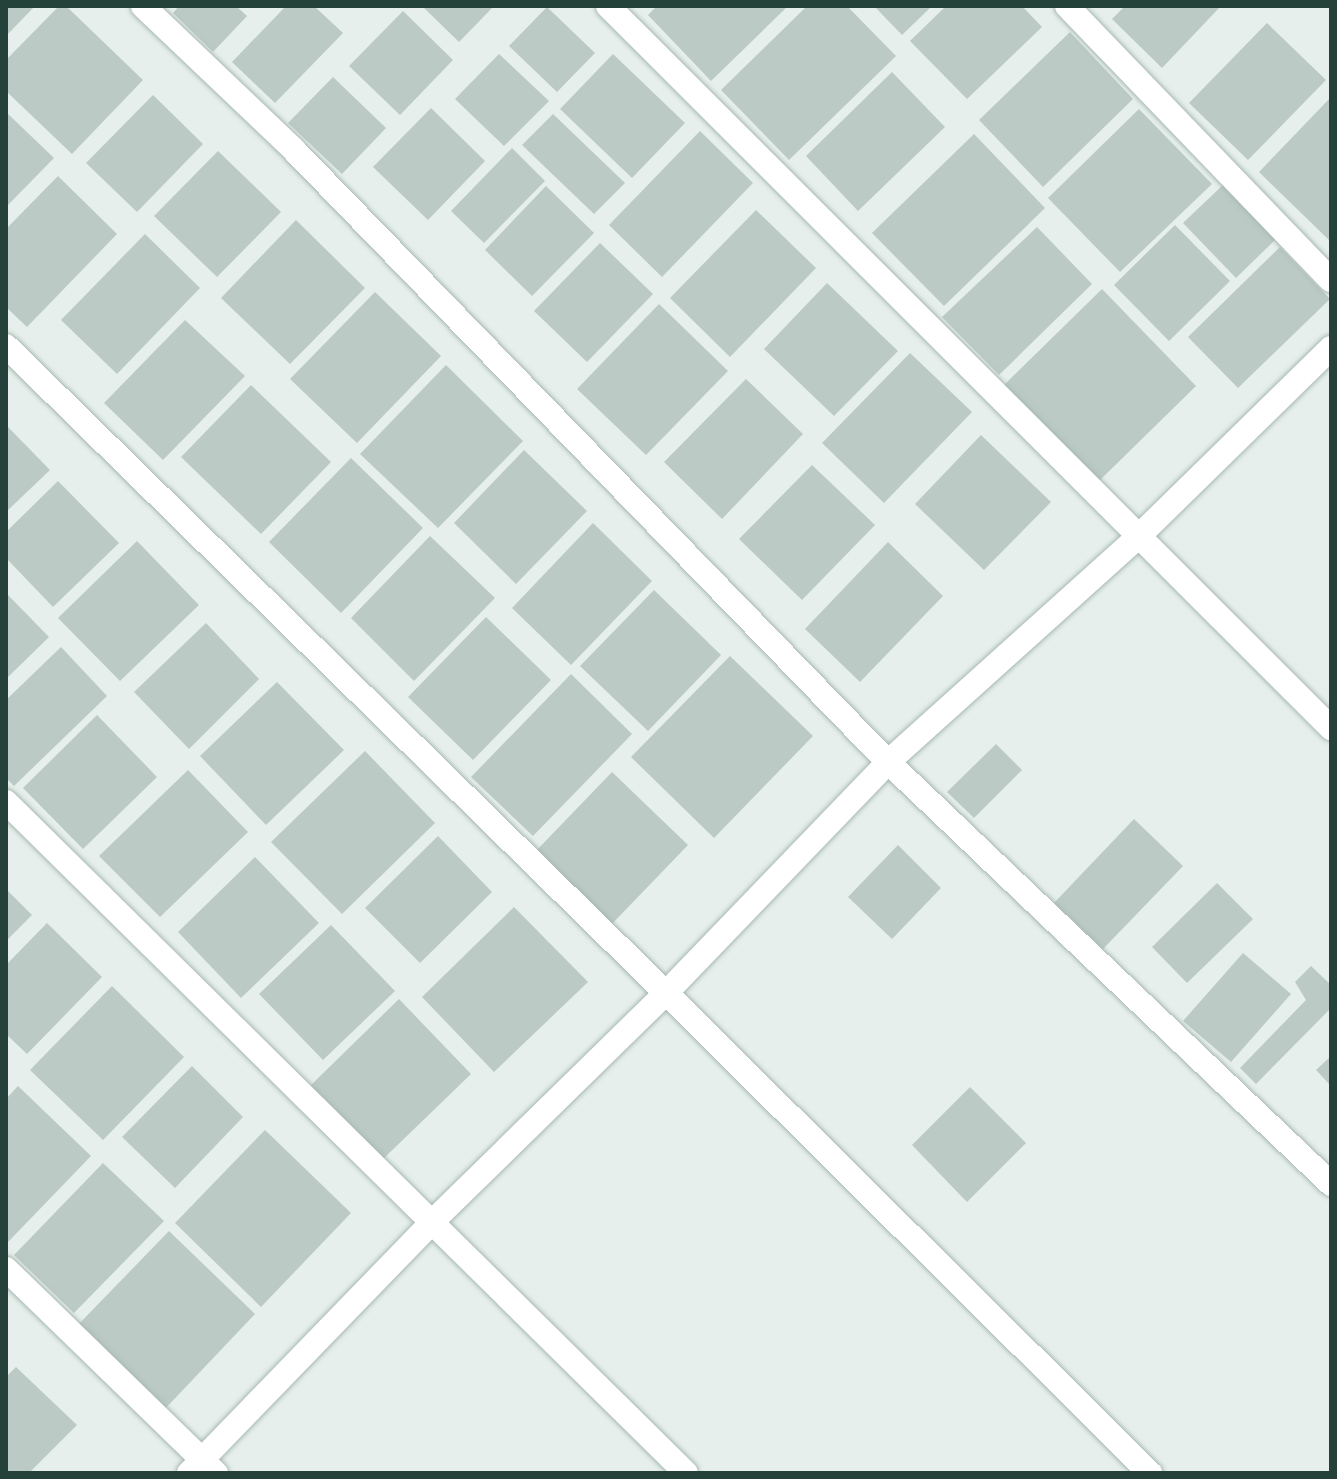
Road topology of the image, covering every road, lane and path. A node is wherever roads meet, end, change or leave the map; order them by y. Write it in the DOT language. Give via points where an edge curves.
graph roads {
  1 [pos="143,6"];
  2 [pos="608,6"];
  3 [pos="1067,6"];
  4 [pos="1331,280"];
  5 [pos="6,346"];
  6 [pos="1331,348"];
  7 [pos="1139,536"];
  8 [pos="1331,728"];
  9 [pos="888,762"];
  10 [pos="6,802"];
  11 [pos="666,993"];
  12 [pos="1331,1184"];
  13 [pos="430,1224"];
  14 [pos="6,1269"];
  15 [pos="202,1468"];
  16 [pos="686,1473"];
  17 [pos="1150,1473"];
  1 -- 9 [label="street" via="294,150"];
  2 -- 7 [label="street"];
  3 -- 4 [label="street"];
  5 -- 11 [label="street"];
  6 -- 7 [label="street"];
  7 -- 8 [label="street"];
  7 -- 9 [label="street"];
  9 -- 11 [label="street"];
  9 -- 12 [label="street"];
  10 -- 13 [label="street"];
  11 -- 13 [label="street"];
  11 -- 17 [label="street"];
  13 -- 15 [label="street"];
  13 -- 16 [label="street"];
  14 -- 15 [label="street"];
}
